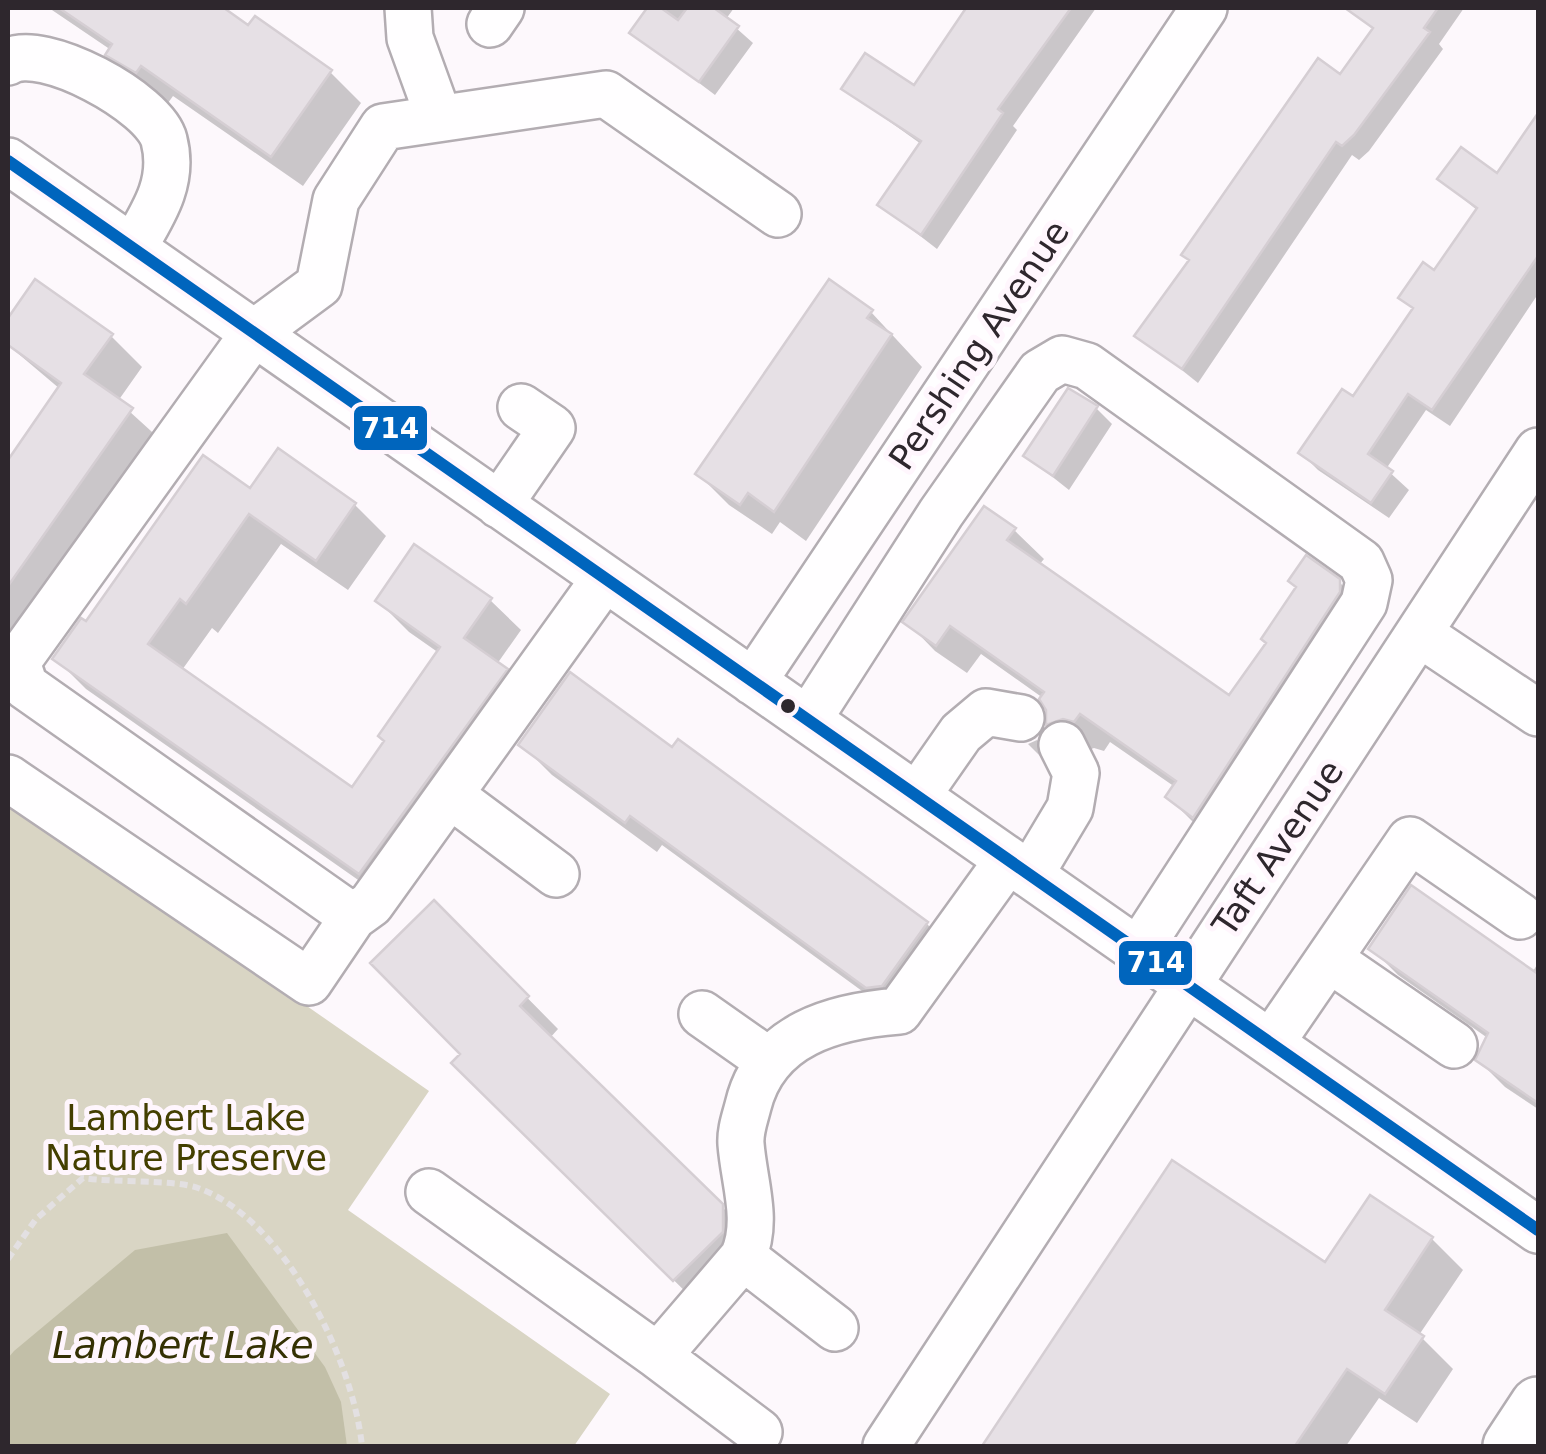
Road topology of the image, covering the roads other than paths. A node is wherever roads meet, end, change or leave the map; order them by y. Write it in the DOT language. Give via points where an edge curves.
graph roads {
  1 [pos="408,8"];
  2 [pos="1204,8"];
  3 [pos="8,62"];
  4 [pos="440,118"];
  5 [pos="8,161"];
  6 [pos="778,214"];
  7 [pos="133,248"];
  8 [pos="254,334"];
  9 [pos="521,407"];
  10 [pos="1531,480"];
  11 [pos="499,504"];
  12 [pos="605,578"];
  13 [pos="1420,634"];
  14 [pos="12,668"];
  15 [pos="752,682"];
  16 [pos="1538,713"];
  17 [pos="1020,718"];
  18 [pos="808,720"];
  19 [pos="1062,745"];
  20 [pos="8,778"];
  21 [pos="450,795"];
  22 [pos="916,796"];
  23 [pos="1019,868"];
  24 [pos="556,874"];
  25 [pos="1520,916"];
  26 [pos="353,917"];
  27 [pos="1138,951"];
  28 [pos="1329,959"];
  29 [pos="1187,986"];
  30 [pos="702,1014"];
  31 [pos="1271,1043"];
  32 [pos="1454,1045"];
  33 [pos="769,1061"];
  34 [pos="429,1192"];
  35 [pos="1533,1213"];
  36 [pos="743,1257"];
  37 [pos="835,1328"];
  38 [pos="658,1356"];
  39 [pos="758,1432"];
  40 [pos="886,1446"];
  1 -- 4 [label="street" via="410,38"];
  2 -- 15 [label="street, Pershing Avenue"];
  3 -- 7 [label="street" via="52,62 84,73 136,104 164,136 162,200"];
  4 -- 6 [label="street" via="606,94"];
  4 -- 8 [label="street" via="383,127 336,200 319,285"];
  5 -- 7 [label="street"];
  7 -- 8 [label="street"];
  8 -- 11 [label="street"];
  8 -- 14 [label="street"];
  9 -- 11 [label="street" via="552,428"];
  10 -- 13 [label="street, Taft Avenue"];
  11 -- 12 [label="street"];
  12 -- 15 [label="street"];
  12 -- 21 [label="street"];
  13 -- 16 [label="street"];
  13 -- 29 [label="street, Taft Avenue"];
  14 -- 26 [label="street" via="25,686"];
  15 -- 18 [label="street"];
  17 -- 22 [label="street" via="986,712 961,733"];
  18 -- 22 [label="street"];
  18 -- 27 [label="street" via="1040,372 1062,360 1087,366 1361,562 1369,580 1364,603"];
  19 -- 23 [label="street" via="1076,773 1070,808"];
  20 -- 26 [label="street" via="309,982"];
  21 -- 24 [label="street"];
  21 -- 26 [label="street" via="371,904"];
  22 -- 23 [label="street"];
  23 -- 27 [label="street"];
  23 -- 33 [label="street" via="898,1010 838,1018 804,1032"];
  25 -- 28 [label="street" via="1410,840"];
  27 -- 29 [label="street"];
  28 -- 31 [label="street"];
  28 -- 32 [label="street"];
  29 -- 31 [label="street"];
  29 -- 40 [label="street, Taft Avenue"];
  30 -- 33 [label="street"];
  31 -- 35 [label="street"];
  33 -- 36 [label="street" via="751,1094 741,1138 754,1232"];
  34 -- 38 [label="street"];
  36 -- 37 [label="street"];
  36 -- 38 [label="street"];
  38 -- 39 [label="street"];
}
